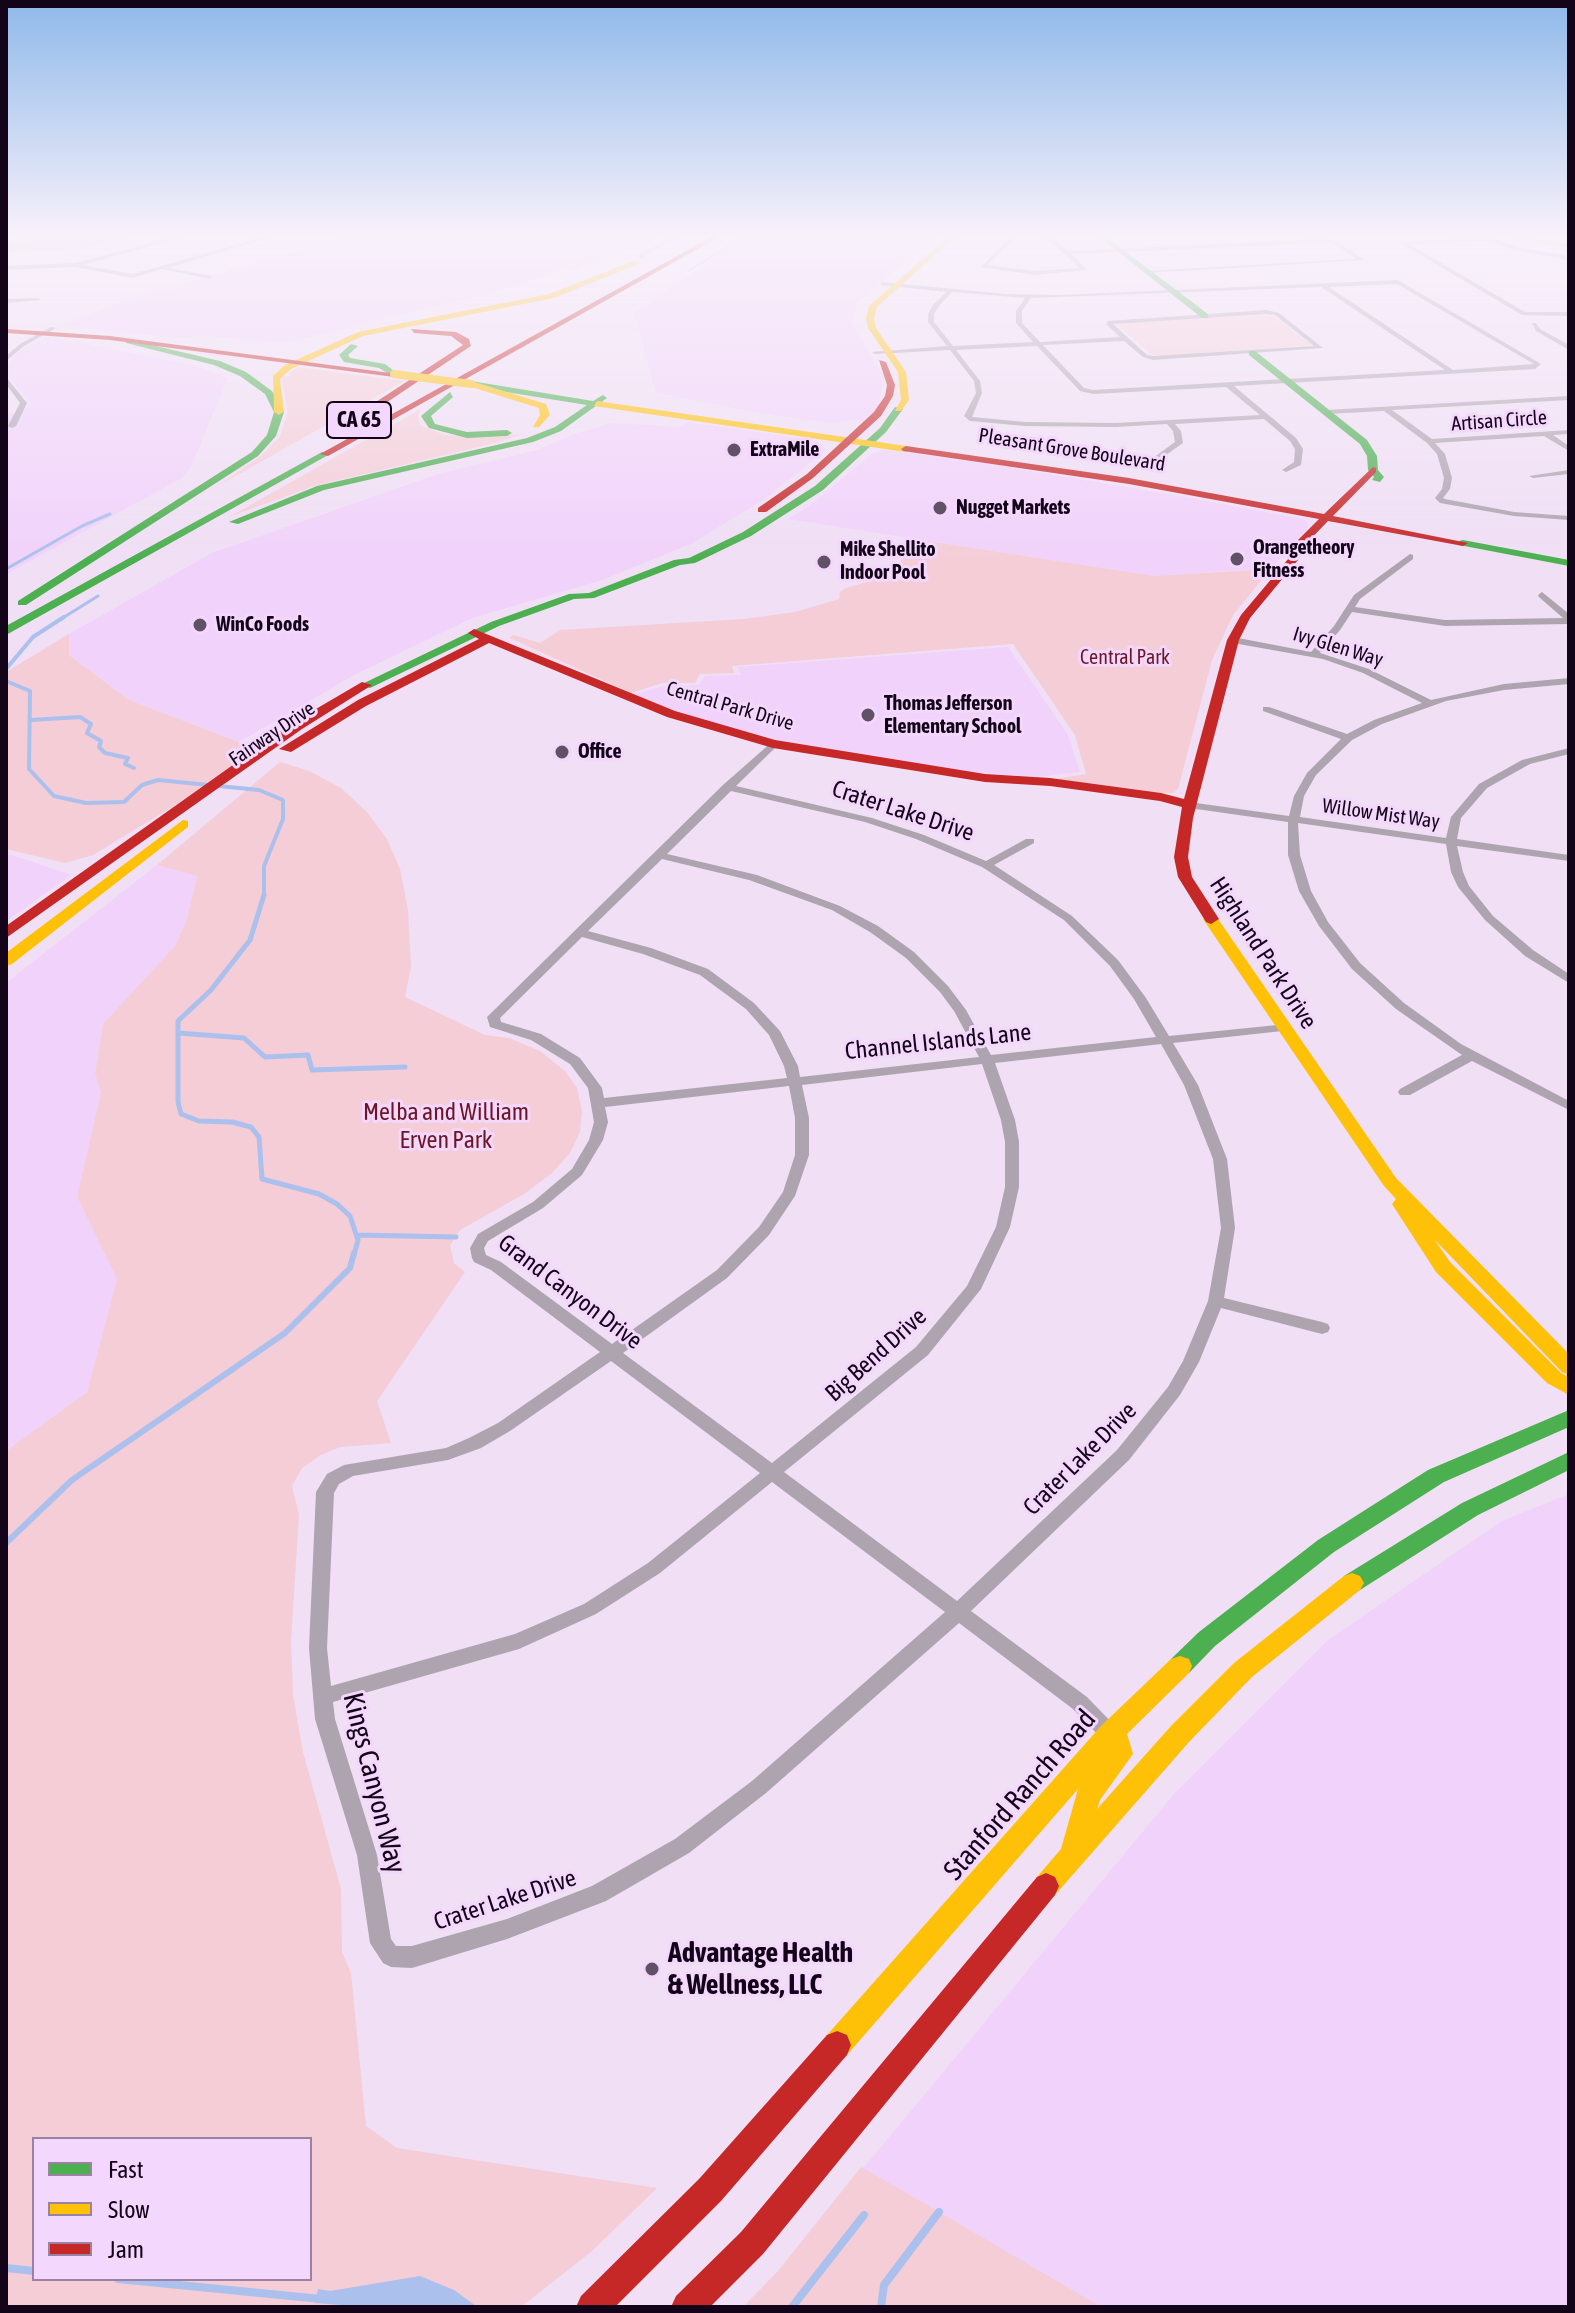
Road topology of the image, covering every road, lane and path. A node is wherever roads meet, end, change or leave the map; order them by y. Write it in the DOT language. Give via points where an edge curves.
graph roads {
  1 [pos="24,344"];
  2 [pos="141,344"];
  3 [pos="154,344"];
  4 [pos="192,344"];
  5 [pos="339,344"];
  6 [pos="359,344"];
  7 [pos="466,344"];
  8 [pos="497,344"];
  9 [pos="524,344"];
  10 [pos="879,344"];
  11 [pos="948,344"];
  12 [pos="1039,344"];
  13 [pos="1132,344"];
  14 [pos="1317,344"];
  15 [pos="1411,344"];
  16 [pos="1504,344"];
  17 [pos="354,346"];
  18 [pos="952,349"];
  19 [pos="882,352"];
  20 [pos="1252,353"];
  21 [pos="500,357"];
  22 [pos="6,359"];
  23 [pos="309,362"];
  24 [pos="1452,371"];
  25 [pos="394,374"];
  26 [pos="6,379"];
  27 [pos="1286,381"];
  28 [pos="1227,384"];
  29 [pos="493,389"];
  30 [pos="1569,398"];
  31 [pos="586,399"];
  32 [pos="1386,409"];
  33 [pos="279,412"];
  34 [pos="1327,412"];
  35 [pos="1266,417"];
  36 [pos="1169,422"];
  37 [pos="536,425"];
  38 [pos="12,426"];
  39 [pos="1569,432"];
  40 [pos="1546,434"];
  41 [pos="325,438"];
  42 [pos="863,438"];
  43 [pos="1430,441"];
  44 [pos="1569,449"];
  45 [pos="1156,460"];
  46 [pos="1286,470"];
  47 [pos="1569,472"];
  48 [pos="1101,476"];
  49 [pos="1533,476"];
  50 [pos="1180,482"];
  51 [pos="1337,515"];
  52 [pos="1566,518"];
  53 [pos="767,523"];
  54 [pos="1569,530"];
  55 [pos="713,539"];
  56 [pos="1569,554"];
  57 [pos="1410,557"];
  58 [pos="684,562"];
  59 [pos="1569,563"];
  60 [pos="1542,595"];
  61 [pos="14,608"];
  62 [pos="46,609"];
  63 [pos="1348,609"];
  64 [pos="1569,620"];
  65 [pos="6,631"];
  66 [pos="482,636"];
  67 [pos="1233,640"];
  68 [pos="1314,654"];
  69 [pos="1569,681"];
  70 [pos="1428,702"];
  71 [pos="1266,709"];
  72 [pos="1348,738"];
  73 [pos="773,744"];
  74 [pos="1569,751"];
  75 [pos="727,787"];
  76 [pos="204,801"];
  77 [pos="1189,805"];
  78 [pos="1292,820"];
  79 [pos="1030,841"];
  80 [pos="1451,842"];
  81 [pos="659,855"];
  82 [pos="1569,858"];
  83 [pos="986,865"];
  84 [pos="6,933"];
  85 [pos="580,933"];
  86 [pos="6,961"];
  87 [pos="1569,979"];
  88 [pos="1282,1027"];
  89 [pos="1164,1040"];
  90 [pos="1471,1056"];
  91 [pos="986,1059"];
  92 [pos="794,1081"];
  93 [pos="1405,1092"];
  94 [pos="599,1103"];
  95 [pos="1569,1106"];
  96 [pos="1390,1182"];
  97 [pos="1216,1301"];
  98 [pos="1322,1328"];
  99 [pos="610,1353"];
  100 [pos="1569,1367"];
  101 [pos="1569,1387"];
  102 [pos="1569,1418"];
  103 [pos="1569,1460"];
  104 [pos="773,1473"];
  105 [pos="957,1612"];
  106 [pos="322,1697"];
  107 [pos="1110,1734"];
  108 [pos="1073,1854"];
  109 [pos="391,1956"];
  110 [pos="592,2307"];
  111 [pos="687,2307"];
  1 -- 22 [label="street"];
  2 -- 33 [label="main road" via="243,374 269,393"];
  3 -- 23 [label="main road"];
  4 -- 23 [label="main road"];
  5 -- 23 [label="main road"];
  6 -- 17 [label="main road"];
  7 -- 41 [label="main road"];
  8 -- 41 [label="main road, CA 65"];
  9 -- 21 [label="main road, CA 65"];
  10 -- 19 [label="main road, Fairway Drive"];
  11 -- 18 [label="street"];
  12 -- 18 [label="street"];
  12 -- 28 [label="street" via="1086,392"];
  13 -- 20 [label="street" via="1153,358"];
  14 -- 20 [label="street" via="1321,347"];
  15 -- 24 [label="street"];
  16 -- 24 [label="street" via="1538,364"];
  17 -- 23 [label="main road"];
  17 -- 25 [label="main road" via="343,355 347,360 382,366"];
  18 -- 19 [label="street"];
  18 -- 36 [label="street" via="977,381 979,393 968,416 975,421 1082,426"];
  19 -- 42 [label="main road, Fairway Drive" via="891,385"];
  20 -- 27 [label="main road, Highland Park Drive"];
  21 -- 37 [label="main road" via="431,410 427,422 467,435"];
  21 -- 62 [label="main road, CA 65"];
  23 -- 25 [label="main road"];
  23 -- 33 [label="main road" via="276,378"];
  24 -- 27 [label="street"];
  25 -- 29 [label="main road, bridge"];
  26 -- 38 [label="street" via="24,403"];
  27 -- 28 [label="street"];
  27 -- 34 [label="main road, Highland Park Drive"];
  28 -- 35 [label="street"];
  29 -- 31 [label="main road, Pleasant Grove Boulevard"];
  29 -- 37 [label="main road" via="543,406 545,415"];
  30 -- 32 [label="street, Artisan Circle"];
  31 -- 37 [label="main road"];
  31 -- 42 [label="main road, Pleasant Grove Boulevard"];
  31 -- 62 [label="main road" via="558,429 530,440 296,496"];
  32 -- 34 [label="street, Artisan Circle"];
  32 -- 43 [label="street"];
  33 -- 61 [label="main road" via="271,436 247,460"];
  34 -- 51 [label="main road, Highland Park Drive" via="1364,442 1379,477"];
  35 -- 36 [label="street"];
  35 -- 46 [label="street" via="1299,449 1298,463"];
  36 -- 45 [label="street" via="1179,443"];
  39 -- 40 [label="street, Artisan Circle"];
  40 -- 43 [label="street, Artisan Circle"];
  40 -- 44 [label="street"];
  41 -- 61 [label="main road, CA 65"];
  42 -- 48 [label="main road, Pleasant Grove Boulevard"];
  42 -- 50 [label="main road, Pleasant Grove Boulevard"];
  42 -- 53 [label="main road, Fairway Drive" via="819,488"];
  42 -- 55 [label="main road, Fairway Drive"];
  43 -- 52 [label="street" via="1446,466 1446,489 1439,498 1443,501"];
  47 -- 49 [label="street"];
  48 -- 50 [label="main road"];
  48 -- 51 [label="main road, Pleasant Grove Boulevard"];
  50 -- 51 [label="main road, Pleasant Grove Boulevard"];
  51 -- 56 [label="main road, Pleasant Grove Boulevard"];
  51 -- 59 [label="main road, Pleasant Grove Boulevard"];
  51 -- 67 [label="main road, Highland Park Drive" via="1295,549 1294,558 1245,617"];
  52 -- 54 [label="street"];
  53 -- 55 [label="main road"];
  53 -- 58 [label="main road, Fairway Drive"];
  55 -- 58 [label="main road, Fairway Drive" via="718,544"];
  57 -- 63 [label="street"];
  58 -- 66 [label="main road, Fairway Drive" via="590,596 573,596"];
  60 -- 64 [label="street"];
  62 -- 65 [label="main road, CA 65"];
  63 -- 64 [label="street" via="1445,623"];
  63 -- 68 [label="street"];
  66 -- 73 [label="main road, Central Park Drive" via="671,714"];
  66 -- 76 [label="main road, Fairway Drive" via="392,670 341,698"];
  67 -- 68 [label="street, Ivy Glen Way"];
  67 -- 77 [label="main road, Highland Park Drive"];
  68 -- 70 [label="street, Ivy Glen Way" via="1366,671"];
  69 -- 70 [label="street"];
  70 -- 72 [label="street"];
  71 -- 72 [label="street"];
  72 -- 78 [label="street" via="1312,773"];
  73 -- 75 [label="street"];
  73 -- 77 [label="main road, Central Park Drive"];
  74 -- 80 [label="street" via="1526,762 1483,786 1456,817"];
  75 -- 81 [label="street"];
  75 -- 83 [label="street, Crater Lake Drive" via="868,820"];
  76 -- 84 [label="main road, Fairway Drive"];
  76 -- 86 [label="main road, Fairway Drive"];
  77 -- 78 [label="street, Willow Mist Way"];
  77 -- 88 [label="main road, Highland Park Drive" via="1181,839 1185,877"];
  78 -- 80 [label="street, Willow Mist Way"];
  78 -- 90 [label="street" via="1299,876 1312,907 1338,943 1400,1006"];
  79 -- 83 [label="street"];
  80 -- 82 [label="street, Willow Mist Way"];
  80 -- 87 [label="street" via="1464,887 1489,918"];
  81 -- 85 [label="street"];
  81 -- 91 [label="street, Big Bend Drive" via="789,888 874,929 944,989"];
  83 -- 89 [label="street, Crater Lake Drive" via="1084,932 1127,979"];
  85 -- 92 [label="street" via="663,956 719,982 775,1034"];
  85 -- 94 [label="street" via="498,1010 493,1021 563,1051 595,1088"];
  88 -- 89 [label="street, Channel Islands Lane"];
  88 -- 96 [label="main road, Highland Park Drive"];
  89 -- 91 [label="street, Channel Islands Lane"];
  89 -- 97 [label="street, Crater Lake Drive" via="1202,1107 1223,1171 1228,1228"];
  90 -- 93 [label="street"];
  90 -- 95 [label="street"];
  91 -- 92 [label="street, Channel Islands Lane"];
  91 -- 104 [label="street, Big Bend Drive" via="1008,1120 1013,1165 1003,1227 986,1268 922,1351"];
  92 -- 94 [label="street, Channel Islands Lane"];
  92 -- 99 [label="street" via="802,1155 779,1212 722,1274"];
  94 -- 99 [label="street, Grand Canyon Drive" via="596,1140 577,1172 538,1205 483,1238 477,1248 479,1258"];
  96 -- 100 [label="main road, Highland Park Drive"];
  96 -- 101 [label="main road, Highland Park Drive" via="1432,1254"];
  97 -- 98 [label="street"];
  97 -- 105 [label="street, Crater Lake Drive" via="1191,1362 1153,1421"];
  99 -- 104 [label="street, Grand Canyon Drive"];
  99 -- 106 [label="street, Kings Canyon Way" via="475,1443 448,1454 350,1470 333,1479 325,1492 318,1648"];
  102 -- 107 [label="main road, Stanford Ranch Road" via="1436,1476 1326,1546 1207,1639"];
  103 -- 108 [label="main road" via="1444,1524 1317,1609 1243,1670"];
  104 -- 105 [label="street, Grand Canyon Drive"];
  104 -- 106 [label="street, Big Bend Drive" via="654,1568 590,1609 504,1646"];
  105 -- 107 [label="street, Grand Canyon Drive" via="1080,1703"];
  105 -- 109 [label="street, Crater Lake Drive" via="798,1755 643,1871 507,1929 412,1957"];
  106 -- 109 [label="street, Kings Canyon Way" via="334,1757 367,1855 381,1943"];
  107 -- 108 [label="main road" via="1120,1754 1088,1795"];
  107 -- 110 [label="main road, Stanford Ranch Road" via="710,2190"];
  108 -- 111 [label="main road" via="752,2243"];
}
